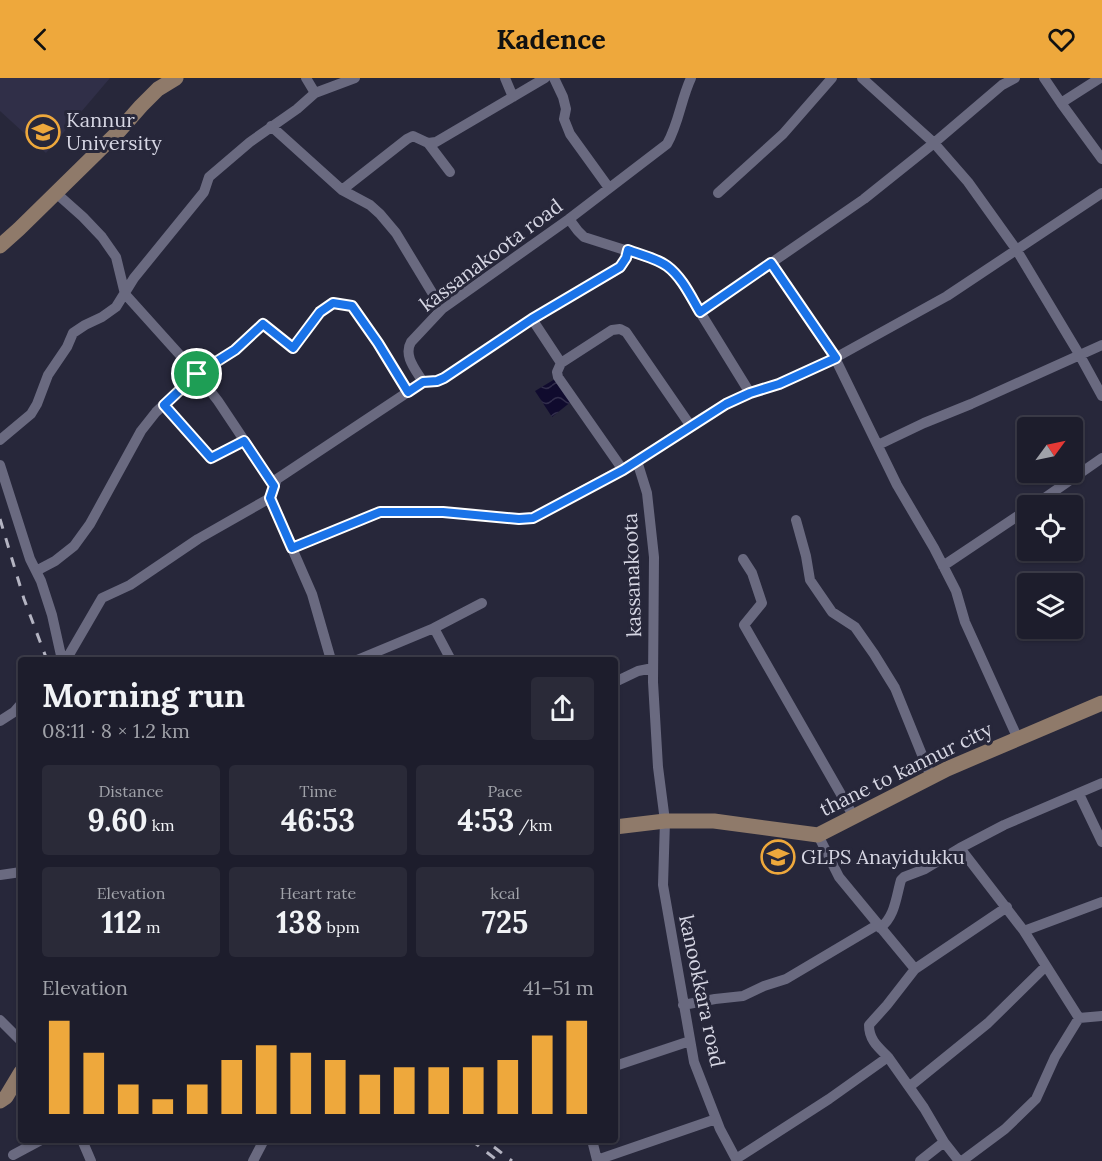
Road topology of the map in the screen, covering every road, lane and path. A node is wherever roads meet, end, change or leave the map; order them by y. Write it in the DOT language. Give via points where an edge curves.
graph roads {
  1 [pos="176,78"];
  2 [pos="306,78"];
  3 [pos="355,78"];
  4 [pos="505,78"];
  5 [pos="545,78"];
  6 [pos="554,78"];
  7 [pos="832,78"];
  8 [pos="862,78"];
  9 [pos="1015,78"];
  10 [pos="1044,78"];
  11 [pos="1100,78"];
  12 [pos="687,81"];
  13 [pos="315,93"];
  14 [pos="513,97"];
  15 [pos="1061,103"];
  16 [pos="271,126"];
  17 [pos="428,143"];
  18 [pos="934,143"];
  19 [pos="1102,159"];
  20 [pos="450,172"];
  21 [pos="609,188"];
  22 [pos="342,190"];
  23 [pos="56,193"];
  24 [pos="718,193"];
  25 [pos="1102,193"];
  26 [pos="569,219"];
  27 [pos="0,246"];
  28 [pos="1016,249"];
  29 [pos="628,250"];
  30 [pos="771,263"];
  31 [pos="125,294"];
  32 [pos="442,309"];
  33 [pos="700,312"];
  34 [pos="532,319"];
  35 [pos="1102,345"];
  36 [pos="1079,354"];
  37 [pos="836,358"];
  38 [pos="561,363"];
  39 [pos="197,374"];
  40 [pos="423,382"];
  41 [pos="408,392"];
  42 [pos="750,393"];
  43 [pos="1102,396"];
  44 [pos="164,405"];
  45 [pos="690,425"];
  46 [pos="0,440"];
  47 [pos="244,441"];
  48 [pos="878,445"];
  49 [pos="1102,458"];
  50 [pos="637,461"];
  51 [pos="0,465"];
  52 [pos="623,470"];
  53 [pos="274,486"];
  54 [pos="1049,495"];
  55 [pos="270,498"];
  56 [pos="1017,516"];
  57 [pos="796,520"];
  58 [pos="292,548"];
  59 [pos="743,559"];
  60 [pos="943,566"];
  61 [pos="36,571"];
  62 [pos="482,603"];
  63 [pos="434,628"];
  64 [pos="63,657"];
  65 [pos="66,657"];
  66 [pos="330,657"];
  67 [pos="364,657"];
  68 [pos="450,657"];
  69 [pos="653,668"];
  70 [pos="618,681"];
  71 [pos="1102,703"];
  72 [pos="18,707"];
  73 [pos="0,721"];
  74 [pos="1018,739"];
  75 [pos="931,777"];
  76 [pos="1102,783"];
  77 [pos="1079,794"];
  78 [pos="854,817"];
  79 [pos="664,820"];
  80 [pos="618,827"];
  81 [pos="818,835"];
  82 [pos="1102,842"];
  83 [pos="960,848"];
  84 [pos="18,872"];
  85 [pos="0,875"];
  86 [pos="1102,902"];
  87 [pos="1007,908"];
  88 [pos="879,926"];
  89 [pos="1024,931"];
  90 [pos="1046,966"];
  91 [pos="915,969"];
  92 [pos="683,1005"];
  93 [pos="1102,1017"];
  94 [pos="1079,1018"];
  95 [pos="0,1020"];
  96 [pos="18,1038"];
  97 [pos="690,1041"];
  98 [pos="888,1057"];
  99 [pos="618,1065"];
  100 [pos="18,1077"];
  101 [pos="909,1087"];
  102 [pos="0,1101"];
  103 [pos="716,1119"];
  104 [pos="945,1142"];
  105 [pos="35,1143"];
  106 [pos="83,1143"];
  107 [pos="262,1143"];
  108 [pos="593,1143"];
  109 [pos="13,1155"];
  110 [pos="91,1161"];
  111 [pos="253,1161"];
  112 [pos="920,1161"];
  113 [pos="960,1161"];
  1 -- 23 [label="street" via="158,89"];
  2 -- 13 [label="street"];
  3 -- 13 [label="street"];
  4 -- 14 [label="street"];
  5 -- 14 [label="street"];
  6 -- 21 [label="street" via="563,97 564,119 570,134"];
  7 -- 24 [label="street" via="783,134"];
  8 -- 18 [label="street"];
  9 -- 18 [label="street"];
  10 -- 15 [label="street"];
  11 -- 15 [label="street"];
  12 -- 21 [label="street, kassanakoota road" via="674,132 667,144"];
  13 -- 16 [label="street"];
  14 -- 17 [label="street"];
  15 -- 19 [label="street"];
  16 -- 22 [label="street"];
  16 -- 31 [label="street" via="209,177 204,192"];
  17 -- 20 [label="street"];
  17 -- 22 [label="street" via="413,136 407,139"];
  18 -- 28 [label="street" via="968,182"];
  18 -- 30 [label="street" via="864,199"];
  21 -- 26 [label="street, kassanakoota road"];
  22 -- 32 [label="street" via="370,205 396,233"];
  23 -- 27 [label="street"];
  23 -- 31 [label="street" via="102,237 116,257"];
  25 -- 28 [label="street"];
  26 -- 29 [label="street" via="584,237"];
  26 -- 32 [label="street, kassanakoota road"];
  28 -- 36 [label="street"];
  28 -- 37 [label="street" via="946,296"];
  29 -- 33 [label="street" via="668,266"];
  29 -- 34 [label="street" via="620,267"];
  30 -- 33 [label="street"];
  30 -- 37 [label="street"];
  31 -- 39 [label="street"];
  31 -- 46 [label="street" via="116,307 73,333 31,414"];
  32 -- 40 [label="street, kassanakoota road" via="407,348"];
  33 -- 42 [label="street"];
  34 -- 38 [label="street"];
  34 -- 40 [label="street" via="444,378"];
  35 -- 36 [label="street"];
  36 -- 43 [label="street"];
  36 -- 48 [label="street"];
  37 -- 42 [label="street"];
  37 -- 48 [label="street"];
  38 -- 45 [label="street" via="612,330 620,329 626,332"];
  38 -- 52 [label="street" via="558,377"];
  39 -- 41 [label="street" via="235,350 263,324 293,348 320,312 333,303 352,306"];
  39 -- 44 [label="street"];
  39 -- 47 [label="street"];
  40 -- 41 [label="street"];
  41 -- 53 [label="street" via="277,479"];
  42 -- 45 [label="street"];
  44 -- 47 [label="street" via="211,458"];
  44 -- 61 [label="street" via="141,431 74,546"];
  45 -- 50 [label="street"];
  47 -- 53 [label="street"];
  48 -- 60 [label="street"];
  49 -- 54 [label="street"];
  50 -- 52 [label="street"];
  50 -- 69 [label="street, kassanakoota" via="647,493 654,557"];
  51 -- 61 [label="street"];
  52 -- 58 [label="street" via="533,518 380,512"];
  53 -- 55 [label="street"];
  55 -- 58 [label="street"];
  55 -- 65 [label="street" via="198,539 130,585 102,598"];
  56 -- 60 [label="street"];
  57 -- 75 [label="street" via="810,580 832,612 855,627 895,688"];
  58 -- 66 [label="street" via="312,594"];
  59 -- 78 [label="street" via="762,603 744,625"];
  60 -- 74 [label="street"];
  61 -- 64 [label="street"];
  62 -- 63 [label="street"];
  63 -- 67 [label="street"];
  63 -- 68 [label="street"];
  69 -- 70 [label="street"];
  69 -- 79 [label="street, kassanakoota"];
  71 -- 74 [label="street, thane to kannur city"];
  72 -- 73 [label="street"];
  74 -- 75 [label="street, thane to kannur city"];
  75 -- 78 [label="street, thane to kannur city"];
  76 -- 77 [label="street"];
  77 -- 82 [label="street"];
  77 -- 83 [label="street"];
  78 -- 81 [label="street, thane to kannur city"];
  79 -- 80 [label="street, thane to kannur city"];
  79 -- 81 [label="street, thane to kannur city" via="714,820"];
  79 -- 92 [label="street, kanookkara road" via="663,885"];
  81 -- 88 [label="street" via="839,877"];
  83 -- 87 [label="street"];
  83 -- 88 [label="street" via="904,877 891,916"];
  84 -- 85 [label="street"];
  86 -- 89 [label="street"];
  87 -- 89 [label="street"];
  87 -- 91 [label="street"];
  88 -- 91 [label="street"];
  88 -- 92 [label="street" via="786,979 743,996"];
  89 -- 90 [label="street"];
  90 -- 94 [label="street"];
  90 -- 101 [label="street" via="988,1023"];
  91 -- 98 [label="street" via="869,1025 869,1034"];
  92 -- 97 [label="street, kanookkara road"];
  93 -- 94 [label="street"];
  94 -- 113 [label="street" via="1036,1099 1005,1129"];
  95 -- 96 [label="street"];
  97 -- 99 [label="street"];
  97 -- 103 [label="street, kanookkara road"];
  98 -- 101 [label="street"];
  98 -- 103 [label="street, kanookkara road" via="736,1159"];
  100 -- 102 [label="street"];
  101 -- 104 [label="street"];
  103 -- 108 [label="street" via="597,1160"];
  104 -- 112 [label="street"];
  104 -- 113 [label="street"];
  105 -- 109 [label="street"];
  106 -- 110 [label="street"];
  107 -- 111 [label="street"];
}
